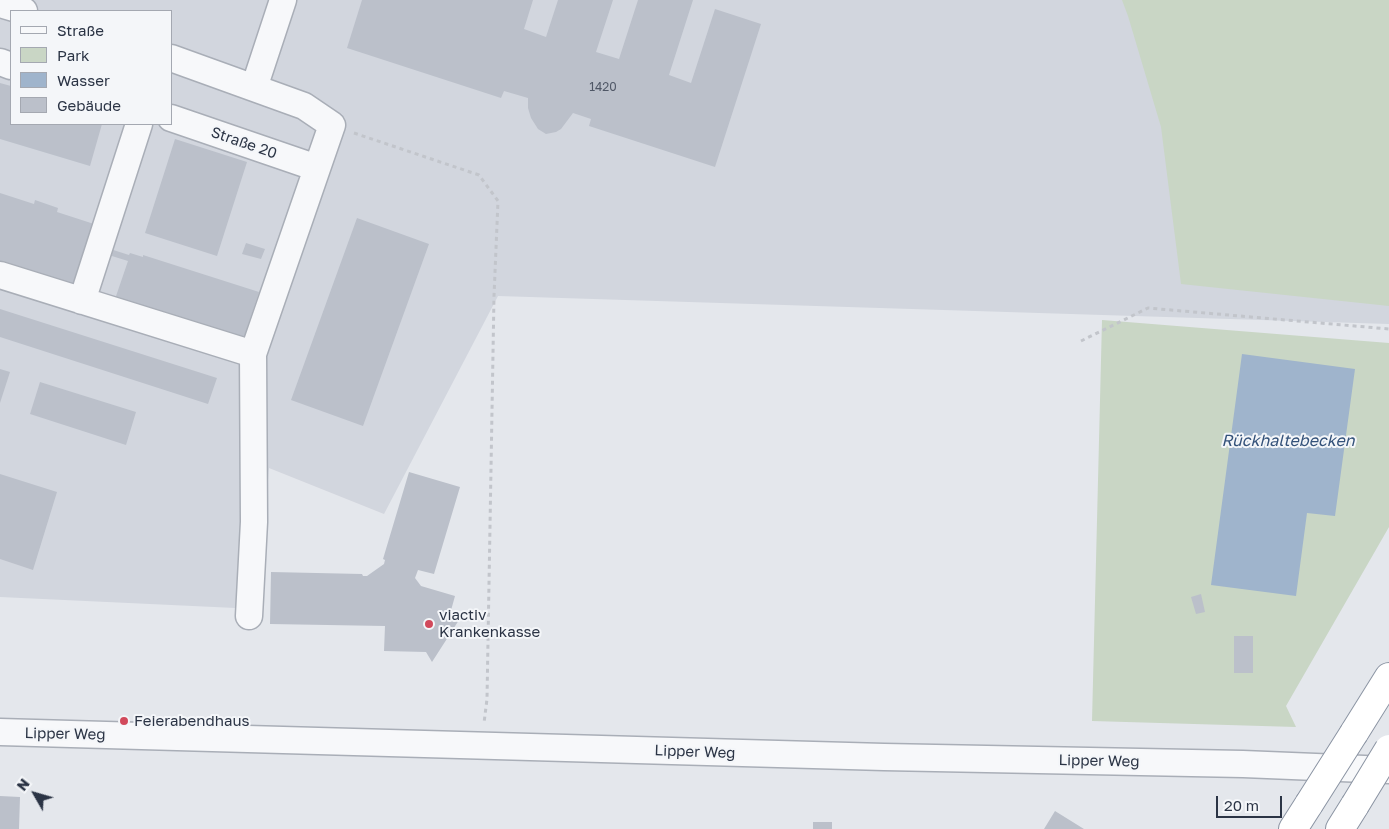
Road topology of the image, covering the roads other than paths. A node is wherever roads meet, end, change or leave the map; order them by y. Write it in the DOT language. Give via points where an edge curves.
graph roads {
  1 [pos="283,0"];
  2 [pos="0,4"];
  3 [pos="21,10"];
  4 [pos="172,58"];
  5 [pos="254,88"];
  6 [pos="172,118"];
  7 [pos="139,125"];
  8 [pos="317,168"];
  9 [pos="0,275"];
  10 [pos="82,301"];
  11 [pos="253,354"];
  12 [pos="249,616"];
  13 [pos="1389,677"];
  14 [pos="0,732"];
  15 [pos="1389,749"];
  16 [pos="1389,770"];
  17 [pos="1293,829"];
  18 [pos="1340,829"];
  1 -- 5 [label="street"];
  2 -- 3 [label="street"];
  4 -- 5 [label="street"];
  5 -- 8 [label="street" via="304,106 332,125"];
  6 -- 8 [label="street, Straße 20"];
  7 -- 10 [label="street"];
  8 -- 11 [label="street"];
  9 -- 10 [label="street"];
  10 -- 11 [label="street"];
  11 -- 12 [label="street" via="254,522"];
  13 -- 17 [label="highway, bridge"];
  14 -- 16 [label="street, Lipper Weg"];
  15 -- 18 [label="highway, bridge"];
}
